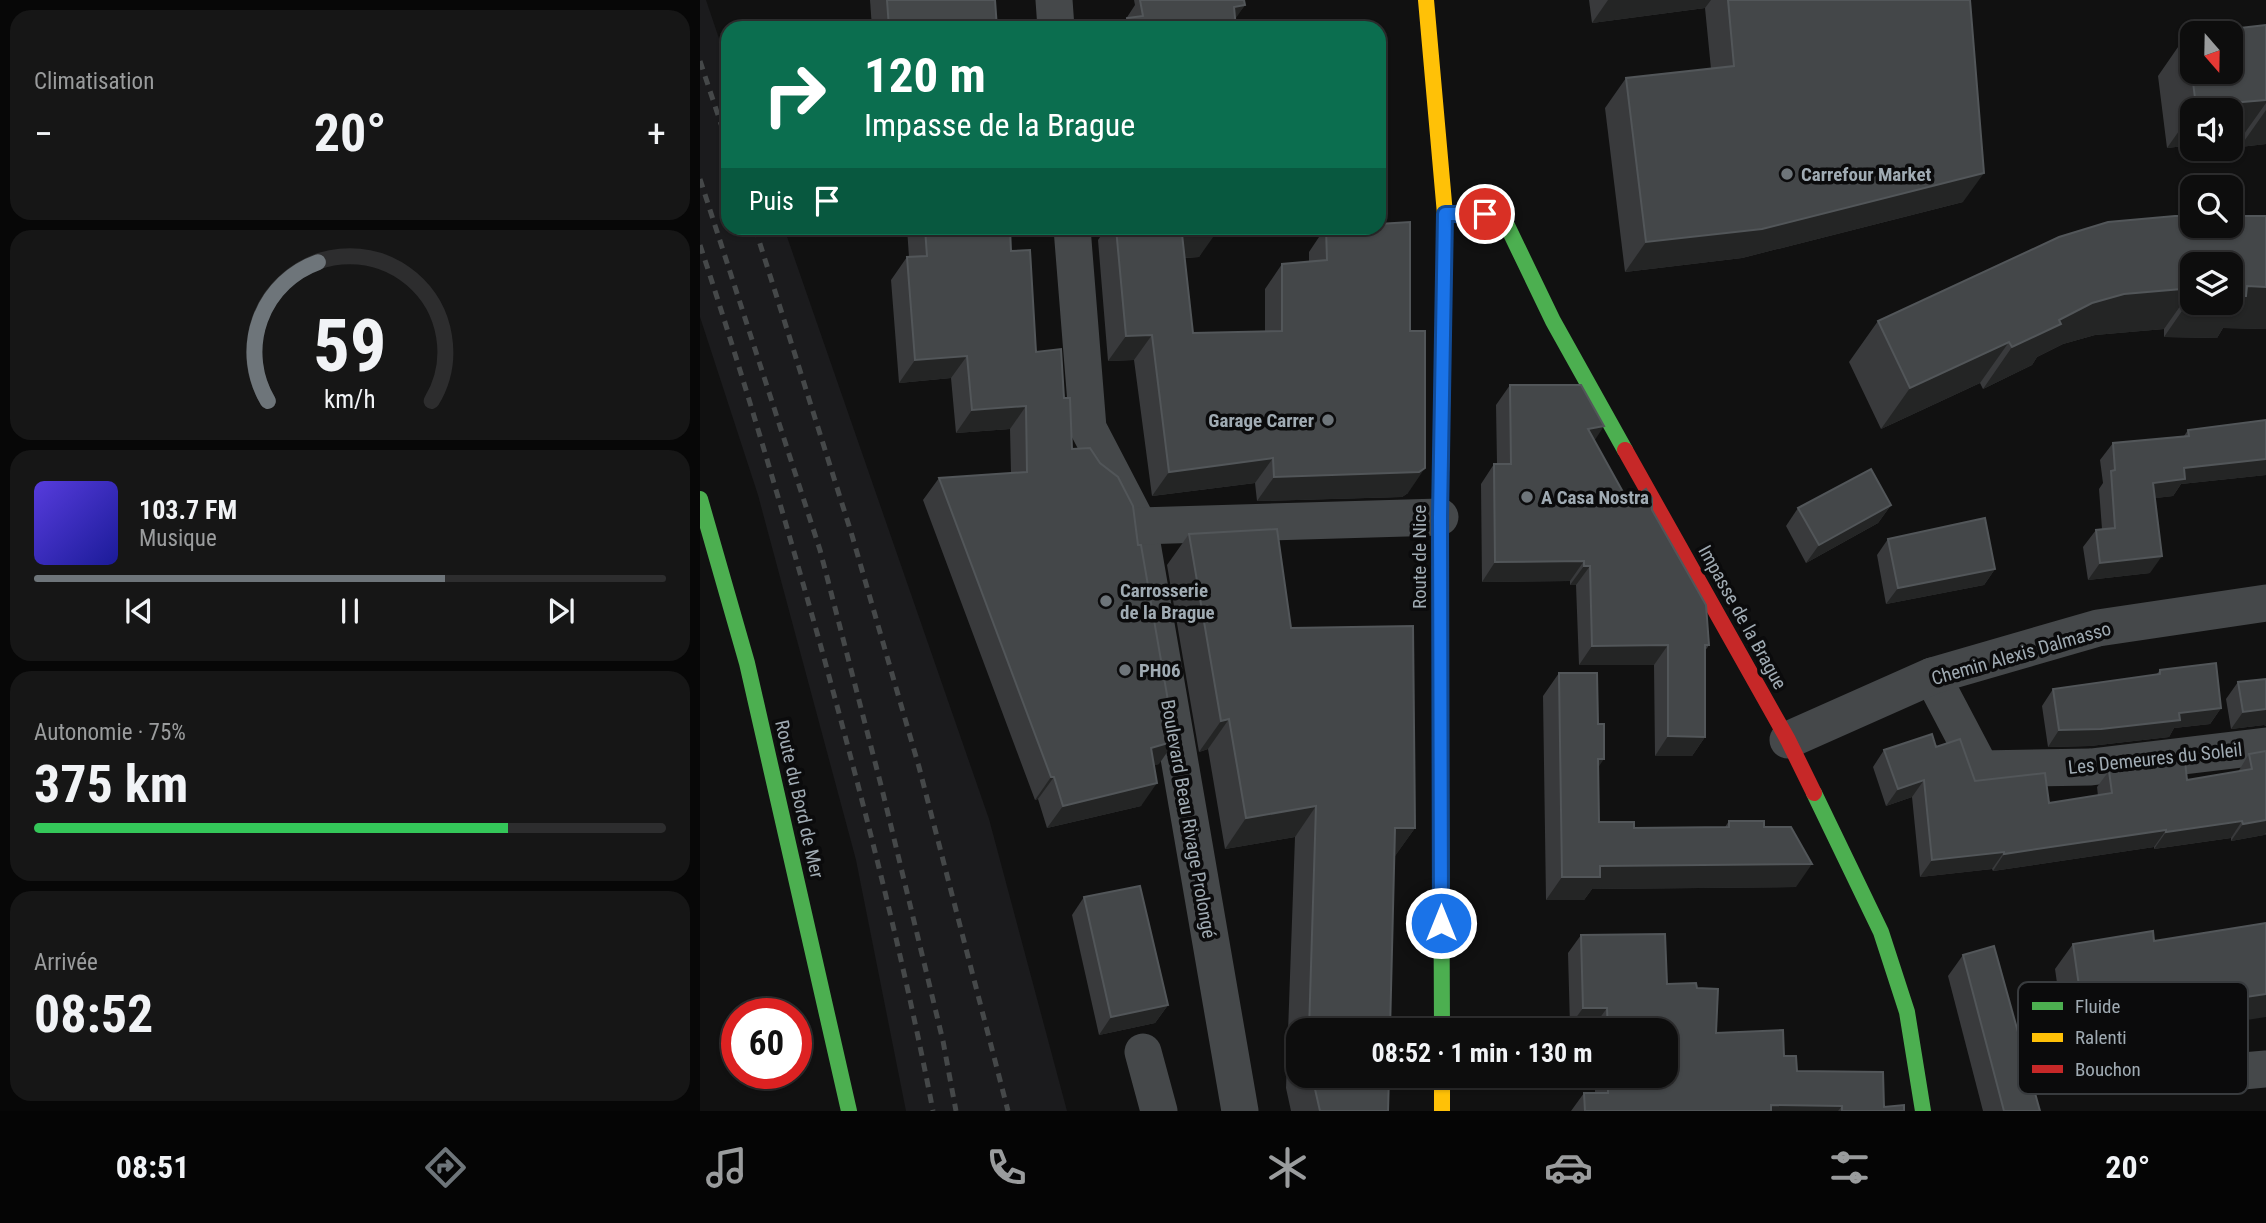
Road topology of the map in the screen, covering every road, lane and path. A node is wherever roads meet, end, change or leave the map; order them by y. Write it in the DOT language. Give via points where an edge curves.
graph roads {
  1 [pos="1054,0"];
  2 [pos="1426,0"];
  3 [pos="1056,21"];
  4 [pos="1445,214"];
  5 [pos="1073,235"];
  6 [pos="700,499"];
  7 [pos="1440,517"];
  8 [pos="1139,526"];
  9 [pos="2266,603"];
  10 [pos="1933,676"];
  11 [pos="1788,740"];
  12 [pos="2266,746"];
  13 [pos="1442,1018"];
  14 [pos="1143,1052"];
  15 [pos="1442,1088"];
  16 [pos="849,1111"];
  17 [pos="1159,1111"];
  18 [pos="1240,1111"];
  19 [pos="1442,1111"];
  20 [pos="1923,1111"];
  1 -- 3 [label="street"];
  2 -- 4 [label="main road, Route de Nice"];
  4 -- 7 [label="main road, Route de Nice"];
  4 -- 11 [label="main road, Impasse de la Brague" via="1501,214 1553,321"];
  5 -- 8 [label="street, Boulevard Beau Rivage Prolongé" via="1088,428"];
  6 -- 16 [label="main road, Route du Bord de Mer" via="747,663"];
  7 -- 8 [label="street"];
  7 -- 13 [label="main road, Route de Nice"];
  8 -- 18 [label="street, Boulevard Beau Rivage Prolongé"];
  9 -- 10 [label="street, Chemin Alexis Dalmasso" via="2098,628"];
  10 -- 11 [label="street, Chemin Alexis Dalmasso"];
  10 -- 12 [label="street, Les Demeures du Soleil" via="1981,769 2091,767"];
  11 -- 20 [label="main road, Impasse de la Brague" via="1881,932 1907,1012"];
  14 -- 17 [label="street"];
  15 -- 19 [label="main road"];
}
